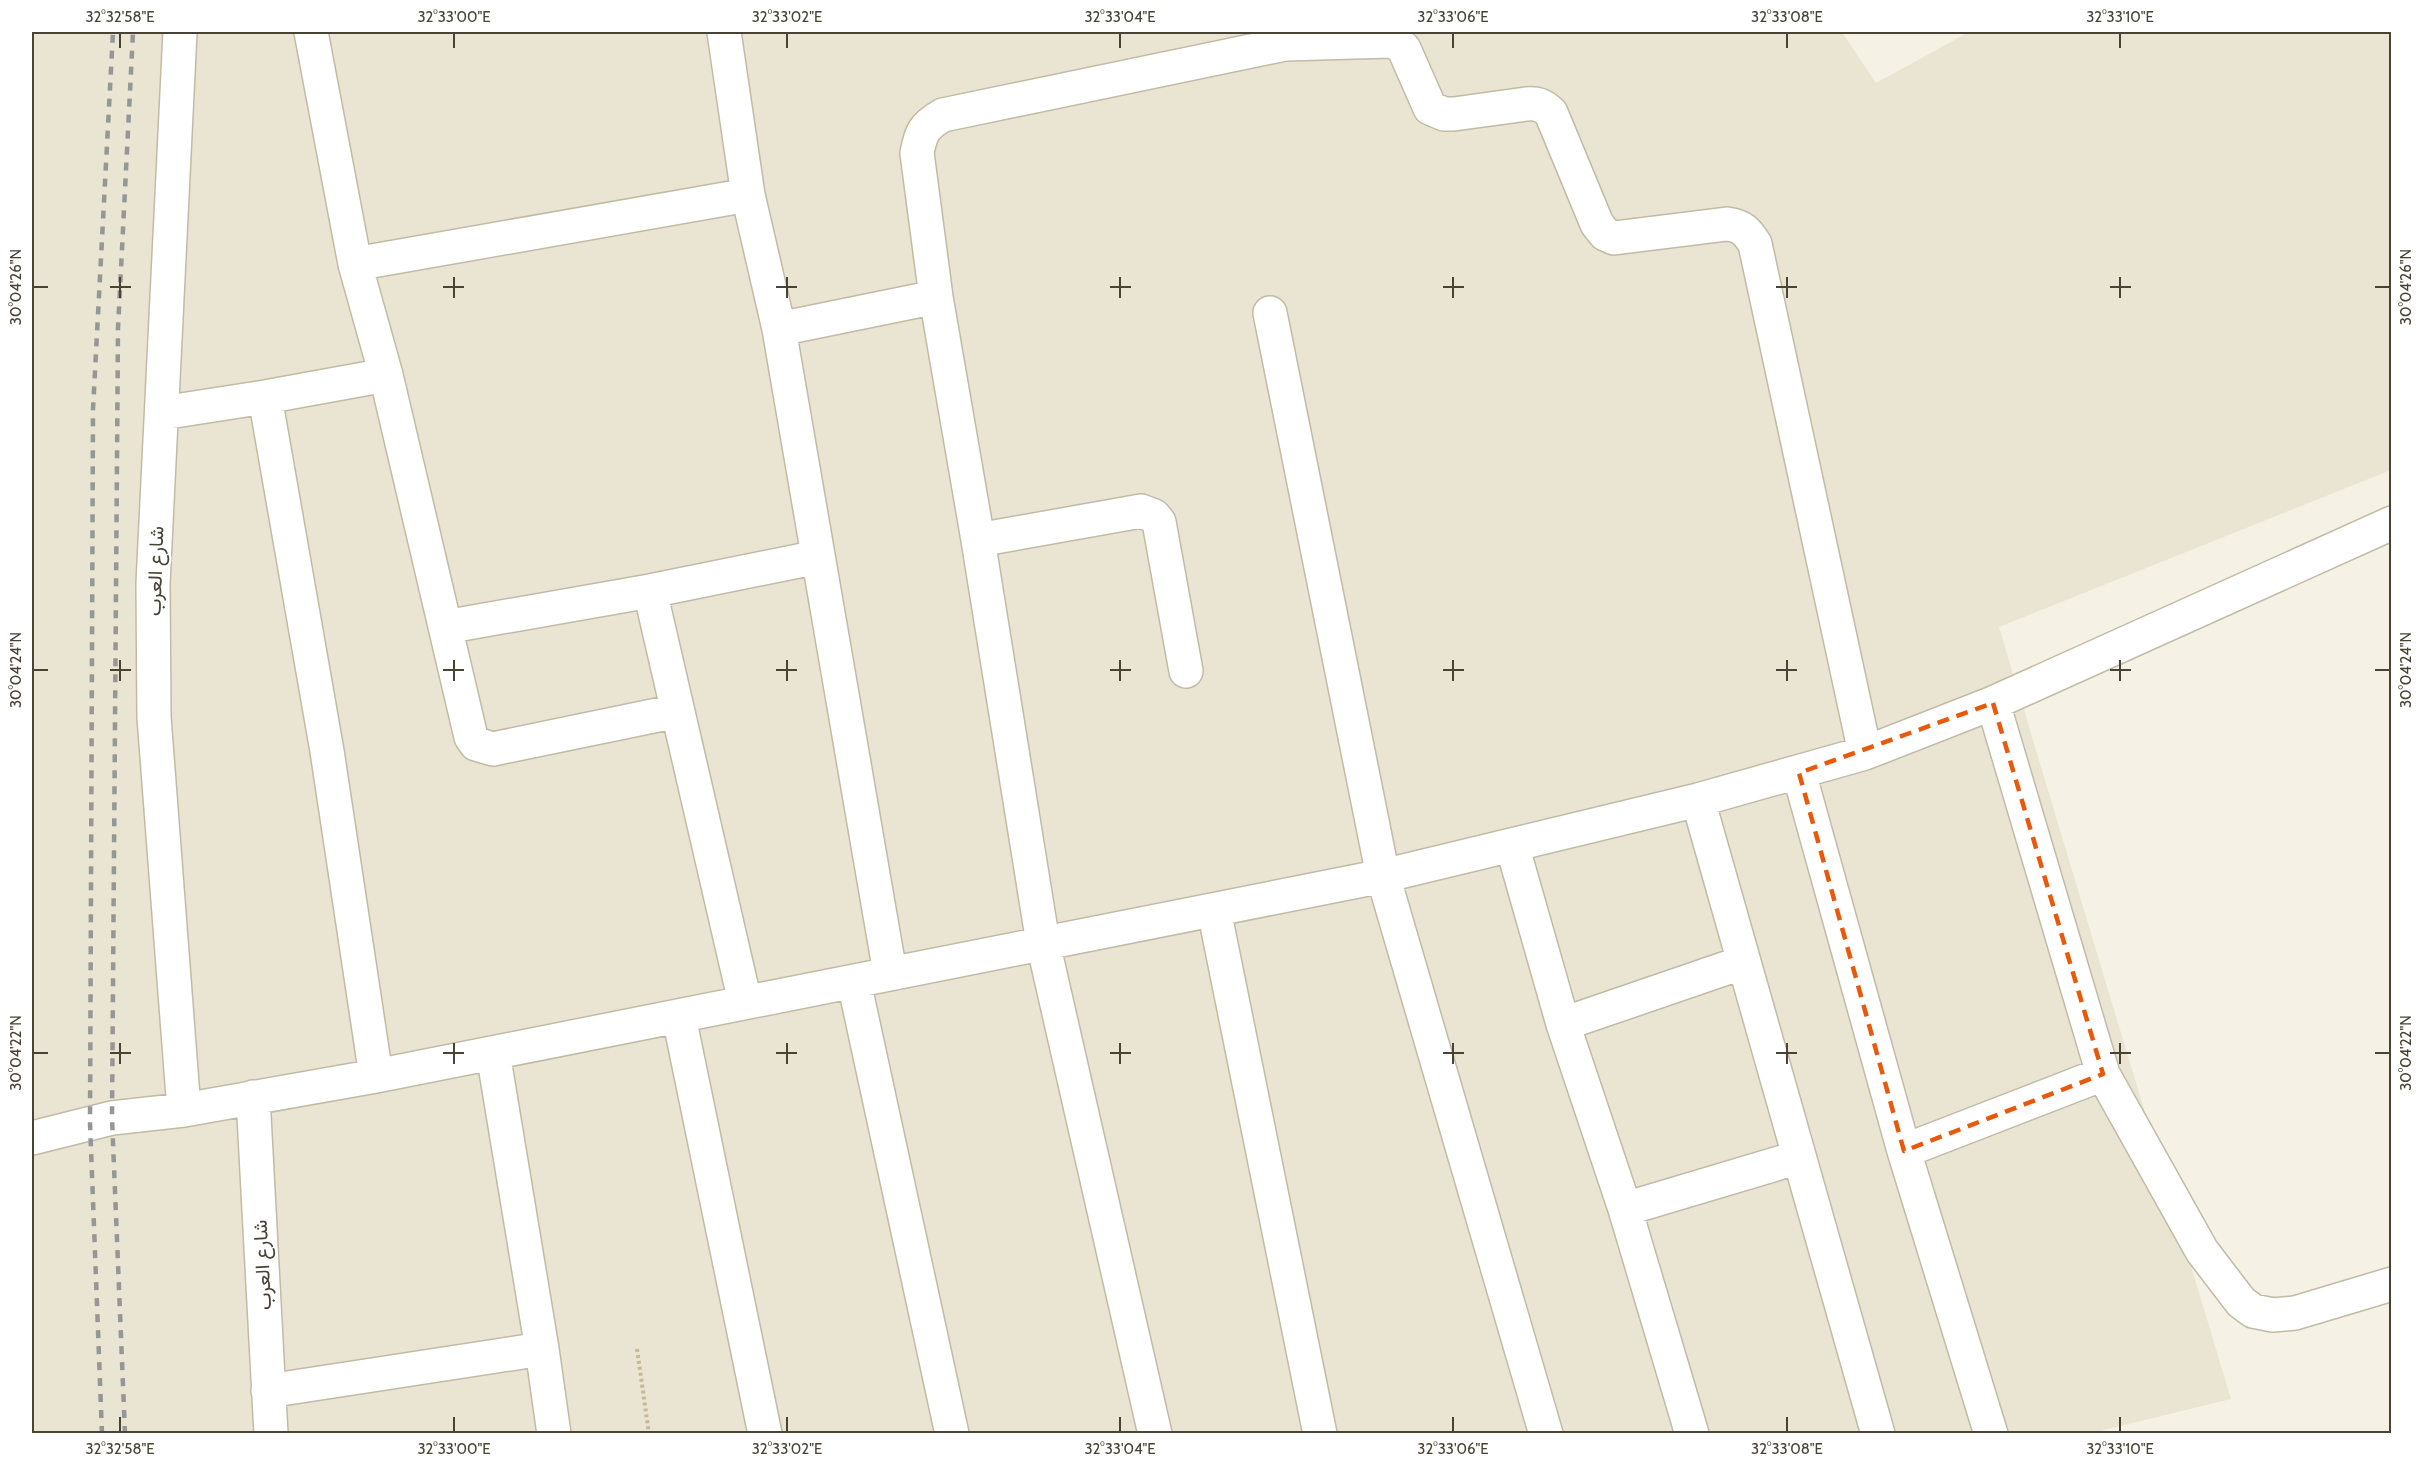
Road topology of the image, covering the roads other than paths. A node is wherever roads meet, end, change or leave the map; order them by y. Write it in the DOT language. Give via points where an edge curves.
graph roads {
  1 [pos="180,32"];
  2 [pos="724,32"];
  3 [pos="318,33"];
  4 [pos="1283,38"];
  5 [pos="748,195"];
  6 [pos="355,264"];
  7 [pos="936,297"];
  8 [pos="1270,313"];
  9 [pos="779,329"];
  10 [pos="386,375"];
  11 [pos="265,398"];
  12 [pos="162,413"];
  13 [pos="2391,523"];
  14 [pos="978,540"];
  15 [pos="818,557"];
  16 [pos="650,591"];
  17 [pos="445,627"];
  18 [pos="1186,671"];
  19 [pos="1993,703"];
  20 [pos="677,711"];
  21 [pos="1865,753"];
  22 [pos="1799,773"];
  23 [pos="1698,800"];
  24 [pos="1512,845"];
  25 [pos="1383,876"];
  26 [pos="1214,910"];
  27 [pos="1043,943"];
  28 [pos="1744,962"];
  29 [pos="890,973"];
  30 [pos="854,982"];
  31 [pos="745,1002"];
  32 [pos="679,1017"];
  33 [pos="1563,1024"];
  34 [pos="493,1053"];
  35 [pos="2103,1074"];
  36 [pos="376,1076"];
  37 [pos="253,1097"];
  38 [pos="184,1110"];
  39 [pos="32,1138"];
  40 [pos="1904,1151"];
  41 [pos="1799,1158"];
  42 [pos="1625,1209"];
  43 [pos="2391,1284"];
  44 [pos="543,1349"];
  45 [pos="268,1391"];
  46 [pos="271,1434"];
  47 [pos="554,1434"];
  48 [pos="765,1434"];
  49 [pos="952,1434"];
  50 [pos="1155,1434"];
  51 [pos="1320,1434"];
  52 [pos="1546,1434"];
  53 [pos="1692,1434"];
  54 [pos="1878,1434"];
  55 [pos="1991,1434"];
  1 -- 12 [label="street, شارع العرب"];
  2 -- 5 [label="street"];
  3 -- 6 [label="street"];
  4 -- 7 [label="street" via="943,115 928,124 917,153"];
  4 -- 21 [label="street" via="1398,44 1404,49 1430,108 1444,114 1536,103 1545,106 1597,224 1614,238 1727,224 1748,233 1755,244"];
  5 -- 6 [label="street"];
  5 -- 9 [label="street"];
  6 -- 10 [label="street"];
  7 -- 9 [label="street"];
  7 -- 14 [label="street"];
  8 -- 25 [label="street"];
  9 -- 15 [label="street"];
  10 -- 11 [label="street"];
  10 -- 17 [label="street"];
  11 -- 12 [label="street"];
  11 -- 36 [label="street" via="327,751"];
  12 -- 38 [label="street, شارع العرب" via="153,584 154,717"];
  13 -- 19 [label="street"];
  14 -- 18 [label="street" via="1141,511 1154,516 1159,522"];
  14 -- 27 [label="street"];
  15 -- 16 [label="street"];
  15 -- 29 [label="street"];
  16 -- 17 [label="street"];
  16 -- 20 [label="street"];
  17 -- 20 [label="street" via="471,737 483,748"];
  19 -- 21 [label="street"];
  19 -- 35 [label="street"];
  20 -- 31 [label="street"];
  21 -- 22 [label="street"];
  22 -- 23 [label="street"];
  22 -- 40 [label="street"];
  23 -- 24 [label="street"];
  23 -- 28 [label="street"];
  24 -- 25 [label="street"];
  24 -- 33 [label="street"];
  25 -- 26 [label="street"];
  25 -- 52 [label="street"];
  26 -- 27 [label="street"];
  26 -- 51 [label="street"];
  27 -- 29 [label="street"];
  27 -- 50 [label="street"];
  28 -- 33 [label="street"];
  28 -- 41 [label="street"];
  29 -- 30 [label="street"];
  30 -- 31 [label="street"];
  30 -- 49 [label="street"];
  31 -- 32 [label="street"];
  32 -- 34 [label="street"];
  32 -- 48 [label="street"];
  33 -- 42 [label="street"];
  34 -- 36 [label="street"];
  34 -- 44 [label="street"];
  35 -- 40 [label="street"];
  35 -- 43 [label="street" via="2202,1251 2241,1302 2253,1311 2273,1315 2295,1313"];
  36 -- 37 [label="street"];
  37 -- 38 [label="street"];
  37 -- 45 [label="street, شارع العرب"];
  38 -- 39 [label="street" via="112,1118"];
  40 -- 55 [label="street"];
  41 -- 42 [label="street"];
  41 -- 54 [label="street"];
  42 -- 53 [label="street"];
  44 -- 45 [label="street"];
  44 -- 47 [label="street"];
  45 -- 46 [label="street, شارع العرب"];
}
